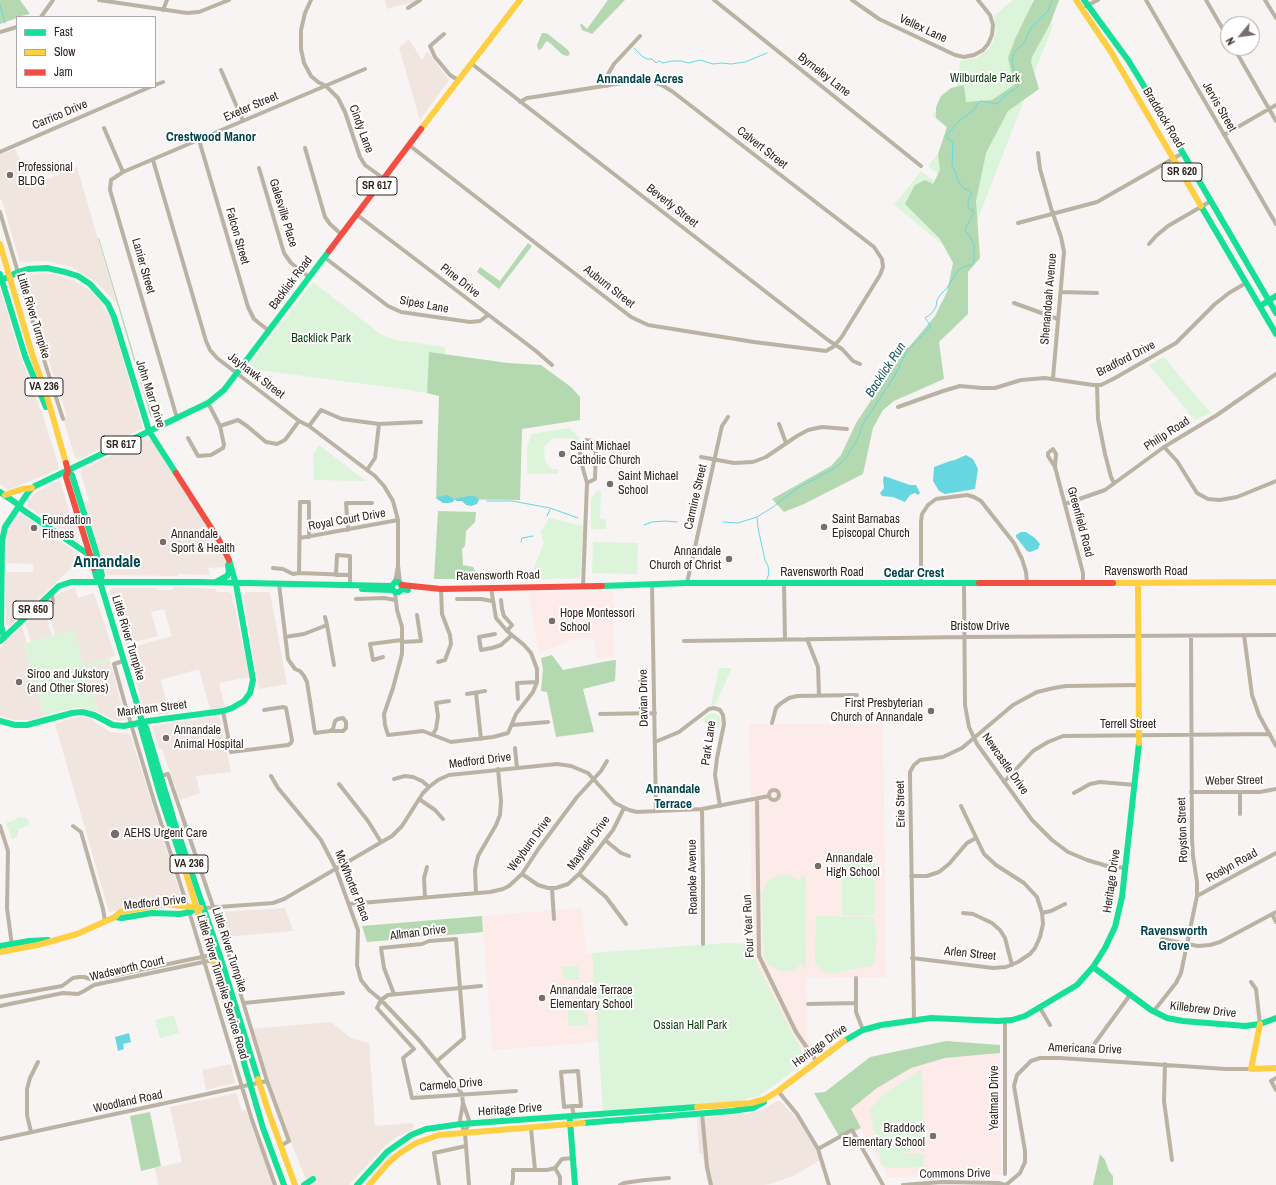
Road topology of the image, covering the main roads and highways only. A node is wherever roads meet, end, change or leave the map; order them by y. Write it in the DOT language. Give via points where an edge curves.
graph roads {
  1 [pos="520,0"];
  2 [pos="1076,0"];
  3 [pos="1084,0"];
  4 [pos="1084,7"];
  5 [pos="0,244"];
  6 [pos="9,275"];
  7 [pos="1,278"];
  8 [pos="1276,296"];
  9 [pos="1269,300"];
  10 [pos="1260,306"];
  11 [pos="1276,313"];
  12 [pos="17,332"];
  13 [pos="1276,334"];
  14 [pos="33,357"];
  15 [pos="52,418"];
  16 [pos="149,431"];
  17 [pos="68,471"];
  18 [pos="32,488"];
  19 [pos="2,494"];
  20 [pos="19,506"];
  21 [pos="2,531"];
  22 [pos="227,555"];
  23 [pos="91,556"];
  24 [pos="100,582"];
  25 [pos="214,582"];
  26 [pos="1276,582"];
  27 [pos="1138,583"];
  28 [pos="1,584"];
  29 [pos="236,584"];
  30 [pos="2,640"];
  31 [pos="0,722"];
  32 [pos="142,722"];
  33 [pos="163,794"];
  34 [pos="201,908"];
  35 [pos="0,946"];
  36 [pos="12,947"];
  37 [pos="0,952"];
  38 [pos="1093,967"];
  39 [pos="1276,1018"];
  40 [pos="1260,1024"];
  41 [pos="1276,1068"];
  42 [pos="702,1110"];
  43 [pos="571,1116"];
  44 [pos="570,1124"];
  45 [pos="313,1179"];
  46 [pos="284,1185"];
  47 [pos="295,1185"];
  48 [pos="304,1185"];
  49 [pos="357,1185"];
  50 [pos="369,1185"];
  51 [pos="576,1185"];
  1 -- 16 [label="main road, Backlick Road / SR 617" via="224,390 208,403"];
  2 -- 4 [label="main road, Braddock Road / SR 620"];
  3 -- 4 [label="main road, Braddock Road / SR 620"];
  4 -- 9 [label="main road, Braddock Road / SR 620" via="1128,60"];
  4 -- 10 [label="main road, Braddock Road / SR 620"];
  5 -- 6 [label="main road, Little River Turnpike / VA 236"];
  6 -- 7 [label="main road, John Marr Drive"];
  6 -- 14 [label="main road, Little River Turnpike / VA 236"];
  6 -- 16 [label="main road, John Marr Drive" via="28,269 43,268 65,272 78,276 102,296 114,317"];
  7 -- 12 [label="main road, Little River Turnpike / VA 236"];
  8 -- 9 [label="main road"];
  9 -- 10 [label="main road"];
  9 -- 11 [label="main road, Braddock Road / SR 620"];
  10 -- 13 [label="main road, Braddock Road / SR 620"];
  12 -- 14 [label="main road" via="23,336"];
  12 -- 15 [label="main road, Little River Turnpike / VA 236" via="38,391"];
  14 -- 15 [label="main road, Little River Turnpike / VA 236"];
  15 -- 17 [label="main road, Little River Turnpike / VA 236"];
  16 -- 17 [label="main road, Backlick Road / SR 617"];
  16 -- 22 [label="main road, John Marr Drive"];
  17 -- 18 [label="main road, Backlick Road / SR 617"];
  17 -- 23 [label="main road, Little River Turnpike / VA 236" via="66,477"];
  17 -- 24 [label="main road, Little River Turnpike / VA 236" via="72,475 96,552 102,575"];
  18 -- 19 [label="main road"];
  18 -- 20 [label="main road, Backlick Road / SR 617"];
  19 -- 20 [label="main road"];
  20 -- 21 [label="main road, Backlick Road"];
  20 -- 23 [label="main road"];
  21 -- 28 [label="main road"];
  22 -- 25 [label="main road" via="228,574"];
  22 -- 29 [label="main road, John Marr Drive"];
  23 -- 24 [label="main road, Little River Turnpike / VA 236"];
  24 -- 25 [label="main road, Ravensworth Road"];
  24 -- 30 [label="main road, SR 650" via="68,582 60,586"];
  24 -- 32 [label="main road, Little River Turnpike / VA 236"];
  25 -- 29 [label="main road, Ravensworth Road"];
  26 -- 27 [label="main road, Ravensworth Road"];
  27 -- 29 [label="main road, Ravensworth Road" via="687,583 428,591 350,585"];
  27 -- 38 [label="main road, Heritage Drive" via="1139,735 1126,868 1115,927"];
  28 -- 30 [label="main road"];
  29 -- 32 [label="main road, Markham Street" via="253,677 250,693 244,701 223,711"];
  31 -- 32 [label="main road, Markham Street" via="27,725 82,712 113,725 124,726"];
  32 -- 33 [label="main road, Little River Turnpike / VA 236" via="141,728"];
  32 -- 33 [label="main road, Little River Turnpike / VA 236" via="146,726 161,776"];
  33 -- 34 [label="main road, Little River Turnpike / VA 236"];
  34 -- 36 [label="main road, Medford Drive" via="151,905 120,912 77,934 54,940 29,940"];
  34 -- 46 [label="main road, Little River Turnpike / VA 236" via="212,957 266,1140"];
  34 -- 47 [label="main road, Little River Turnpike / VA 236"];
  35 -- 36 [label="main road, Medford Drive"];
  36 -- 37 [label="main road, Medford Drive"];
  38 -- 40 [label="main road, Killebrew Drive" via="1153,1012 1167,1018 1245,1026"];
  38 -- 42 [label="main road, Heritage Drive" via="1077,985 1019,1018 1005,1021 914,1019 862,1030 753,1108 732,1111"];
  39 -- 40 [label="main road, Killebrew Drive"];
  40 -- 41 [label="main road, Americana Drive" via="1251,1069"];
  42 -- 43 [label="main road, Heritage Drive"];
  42 -- 44 [label="main road, Heritage Drive"];
  43 -- 44 [label="main road"];
  43 -- 49 [label="main road, Heritage Drive" via="469,1123 426,1129 411,1135 387,1152"];
  44 -- 50 [label="main road, Heritage Drive" via="434,1136 416,1143 394,1158"];
  44 -- 51 [label="main road"];
  45 -- 48 [label="main road"];
}
